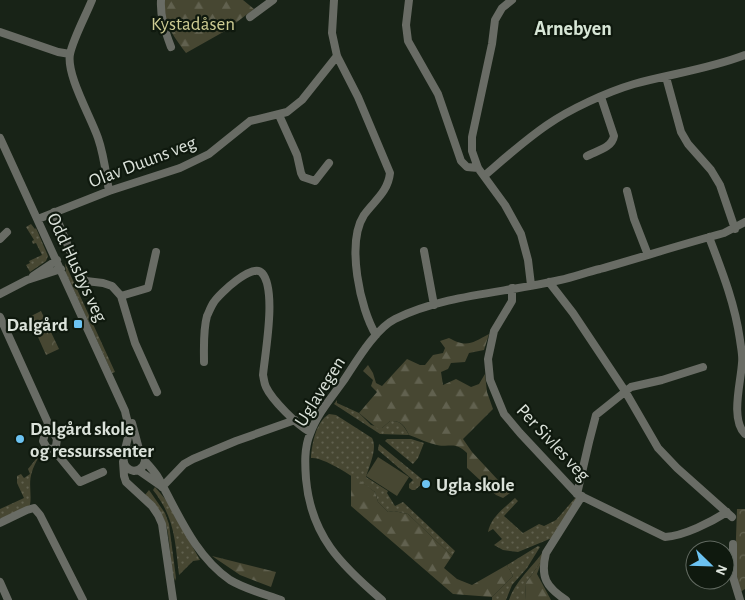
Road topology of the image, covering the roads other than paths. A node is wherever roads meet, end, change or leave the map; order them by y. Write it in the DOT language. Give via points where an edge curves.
graph roads {
  1 [pos="92,0"];
  2 [pos="161,0"];
  3 [pos="274,0"];
  4 [pos="334,0"];
  5 [pos="409,0"];
  6 [pos="512,0"];
  7 [pos="250,18"];
  8 [pos="0,32"];
  9 [pos="171,47"];
  10 [pos="70,54"];
  11 [pos="745,55"];
  12 [pos="337,56"];
  13 [pos="666,78"];
  14 [pos="601,97"];
  15 [pos="279,115"];
  16 [pos="0,138"];
  17 [pos="587,156"];
  18 [pos="329,163"];
  19 [pos="478,168"];
  20 [pos="484,176"];
  21 [pos="109,191"];
  22 [pos="627,191"];
  23 [pos="54,212"];
  24 [pos="38,219"];
  25 [pos="745,222"];
  26 [pos="734,229"];
  27 [pos="7,232"];
  28 [pos="709,237"];
  29 [pos="0,239"];
  30 [pos="424,251"];
  31 [pos="156,252"];
  32 [pos="648,255"];
  33 [pos="57,260"];
  34 [pos="61,269"];
  35 [pos="27,280"];
  36 [pos="549,282"];
  37 [pos="531,285"];
  38 [pos="512,288"];
  39 [pos="0,294"];
  40 [pos="121,296"];
  41 [pos="434,305"];
  42 [pos="0,317"];
  43 [pos="376,335"];
  44 [pos="204,362"];
  45 [pos="703,367"];
  46 [pos="625,391"];
  47 [pos="157,392"];
  48 [pos="125,411"];
  49 [pos="295,420"];
  50 [pos="48,423"];
  51 [pos="310,432"];
  52 [pos="745,434"];
  53 [pos="53,449"];
  54 [pos="139,450"];
  55 [pos="125,453"];
  56 [pos="145,461"];
  57 [pos="123,462"];
  58 [pos="136,471"];
  59 [pos="103,472"];
  60 [pos="162,487"];
  61 [pos="133,490"];
  62 [pos="580,495"];
  63 [pos="0,523"];
  64 [pos="0,582"];
  65 [pos="735,583"];
  66 [pos="8,600"];
  67 [pos="83,600"];
  68 [pos="173,600"];
  69 [pos="281,600"];
  70 [pos="382,600"];
  71 [pos="566,600"];
  72 [pos="740,600"];
  1 -- 10 [label="street"];
  2 -- 9 [label="street" via="161,17"];
  3 -- 7 [label="street"];
  4 -- 12 [label="street" via="332,33"];
  5 -- 19 [label="street" via="406,25 409,44 438,94 460,159 467,167"];
  6 -- 19 [label="street" via="495,20 472,137 472,151"];
  8 -- 10 [label="street"];
  10 -- 21 [label="street" via="73,77 103,155"];
  11 -- 13 [label="street"];
  12 -- 15 [label="street, Olav Duuns veg" via="302,100"];
  12 -- 43 [label="street" via="390,174 387,187 357,231 362,302"];
  13 -- 14 [label="street" via="634,84"];
  13 -- 26 [label="street" via="683,135 720,185"];
  14 -- 17 [label="street" via="613,141"];
  14 -- 20 [label="street" via="548,124"];
  15 -- 18 [label="street" via="303,177 315,181"];
  15 -- 21 [label="street, Olav Duuns veg" via="245,123 217,148 193,162"];
  16 -- 24 [label="street, Odd Husbys veg"];
  19 -- 20 [label="street"];
  20 -- 37 [label="street" via="521,234"];
  21 -- 23 [label="street, Olav Duuns veg"];
  22 -- 32 [label="street"];
  23 -- 24 [label="street, Olav Duuns veg"];
  23 -- 40 [label="street" via="80,275 86,281 112,286"];
  24 -- 33 [label="street, Odd Husbys veg"];
  25 -- 26 [label="street, Uglavegen"];
  26 -- 28 [label="street, Uglavegen"];
  27 -- 29 [label="street"];
  28 -- 32 [label="street, Uglavegen"];
  28 -- 52 [label="street" via="737,320 743,361 738,419"];
  30 -- 41 [label="street"];
  31 -- 40 [label="street" via="148,288"];
  32 -- 36 [label="street, Uglavegen"];
  33 -- 34 [label="street, Odd Husbys veg"];
  33 -- 35 [label="street"];
  34 -- 35 [label="street"];
  34 -- 48 [label="street, Odd Husbys veg"];
  35 -- 39 [label="street"];
  36 -- 37 [label="street, Uglavegen"];
  36 -- 46 [label="street"];
  37 -- 38 [label="street, Uglavegen"];
  38 -- 41 [label="street, Uglavegen"];
  38 -- 62 [label="street, Per Sivles veg" via="512,301 494,331 490,346 490,380 504,414"];
  40 -- 47 [label="street" via="135,343"];
  41 -- 43 [label="street, Uglavegen" via="392,320"];
  42 -- 50 [label="street"];
  43 -- 51 [label="street, Uglavegen"];
  44 -- 49 [label="street" via="207,317 214,302 243,275 252,271 262,273 270,302 263,375 266,386"];
  45 -- 46 [label="street"];
  46 -- 62 [label="street" via="596,415"];
  46 -- 62 [label="street, Per Sivles veg" via="658,448 729,514 665,537"];
  48 -- 54 [label="street, Odd Husbys veg" via="132,421"];
  48 -- 55 [label="street, Odd Husbys veg" via="129,433"];
  49 -- 51 [label="street"];
  49 -- 60 [label="street" via="193,459"];
  50 -- 53 [label="street" via="57,439"];
  50 -- 53 [label="street" via="43,441 47,448"];
  51 -- 70 [label="street, Uglavegen" via="305,468 309,501 318,527 334,555"];
  53 -- 59 [label="street" via="80,482"];
  54 -- 55 [label="street"];
  54 -- 56 [label="street" via="143,452"];
  55 -- 57 [label="street"];
  56 -- 58 [label="street"];
  56 -- 60 [label="street"];
  57 -- 58 [label="street" via="125,467"];
  57 -- 61 [label="street" via="126,482"];
  58 -- 60 [label="street"];
  58 -- 61 [label="street" via="132,479"];
  60 -- 69 [label="street" via="202,555 211,564 242,586"];
  61 -- 68 [label="street" via="152,506 162,524"];
  62 -- 71 [label="street" via="544,562 546,582 552,591"];
  63 -- 67 [label="street" via="34,508"];
  64 -- 66 [label="street"];
  65 -- 72 [label="street"];
}
